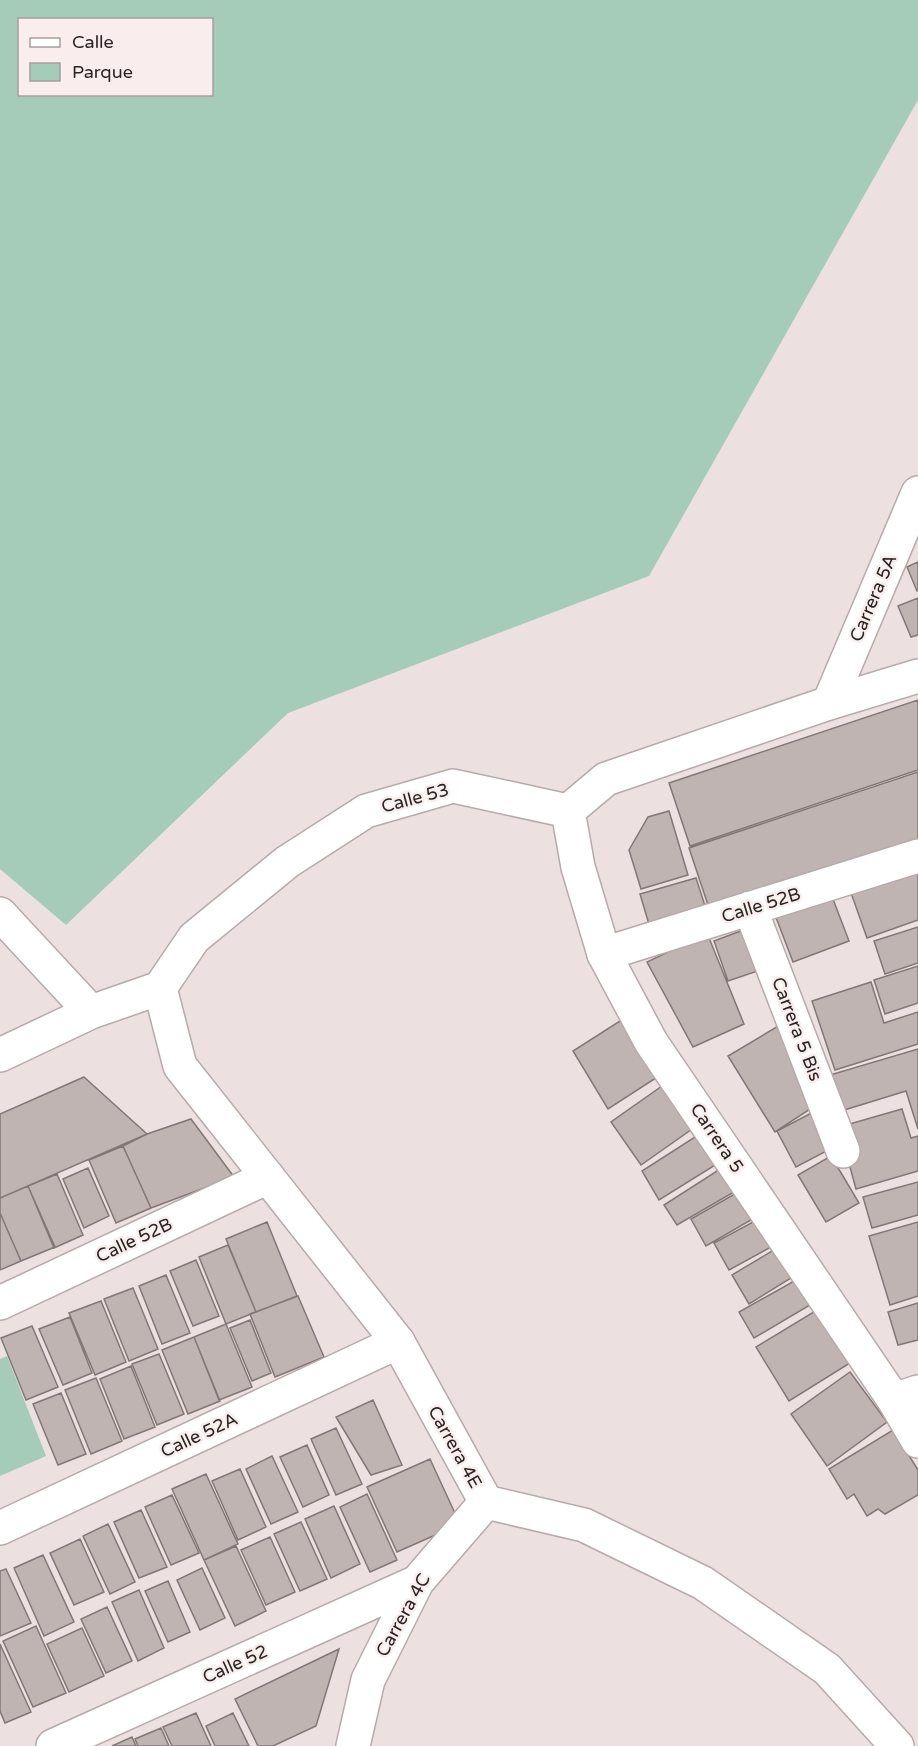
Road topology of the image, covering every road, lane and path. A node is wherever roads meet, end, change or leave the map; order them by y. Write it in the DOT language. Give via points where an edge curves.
graph roads {
  1 [pos="918,493"];
  2 [pos="918,676"];
  3 [pos="829,703"];
  4 [pos="567,811"];
  5 [pos="918,856"];
  6 [pos="750,908"];
  7 [pos="0,914"];
  8 [pos="604,954"];
  9 [pos="160,988"];
  10 [pos="91,1012"];
  11 [pos="0,1055"];
  12 [pos="843,1151"];
  13 [pos="268,1177"];
  14 [pos="0,1304"];
  15 [pos="398,1342"];
  16 [pos="906,1396"];
  17 [pos="918,1442"];
  18 [pos="486,1502"];
  19 [pos="0,1528"];
  20 [pos="417,1582"];
  21 [pos="53,1746"];
  22 [pos="353,1746"];
  23 [pos="897,1746"];
  1 -- 3 [label="street, Carrera 5A"];
  2 -- 3 [label="street"];
  3 -- 4 [label="street" via="606,779"];
  4 -- 8 [label="street, Carrera 5" via="578,867"];
  4 -- 9 [label="street, Calle 53" via="453,786 366,811 287,862 194,938"];
  5 -- 6 [label="street, Calle 52B"];
  6 -- 8 [label="street, Calle 52B"];
  6 -- 12 [label="street, Carrera 5 Bis"];
  7 -- 10 [label="street"];
  8 -- 16 [label="street, Carrera 5" via="651,1042"];
  9 -- 10 [label="street"];
  9 -- 13 [label="street, Carrera 4E" via="180,1066"];
  10 -- 11 [label="street"];
  13 -- 14 [label="street, Calle 52B"];
  13 -- 15 [label="street, Carrera 4E"];
  15 -- 18 [label="street, Carrera 4E"];
  15 -- 19 [label="street, Calle 52A"];
  16 -- 17 [label="street, Carrera 5"];
  18 -- 20 [label="street, Carrera 4C"];
  18 -- 23 [label="street, Carrera 4E" via="584,1525 703,1583 827,1669"];
  20 -- 21 [label="street, Calle 52"];
  20 -- 22 [label="street, Carrera 4C" via="368,1680"];
}
